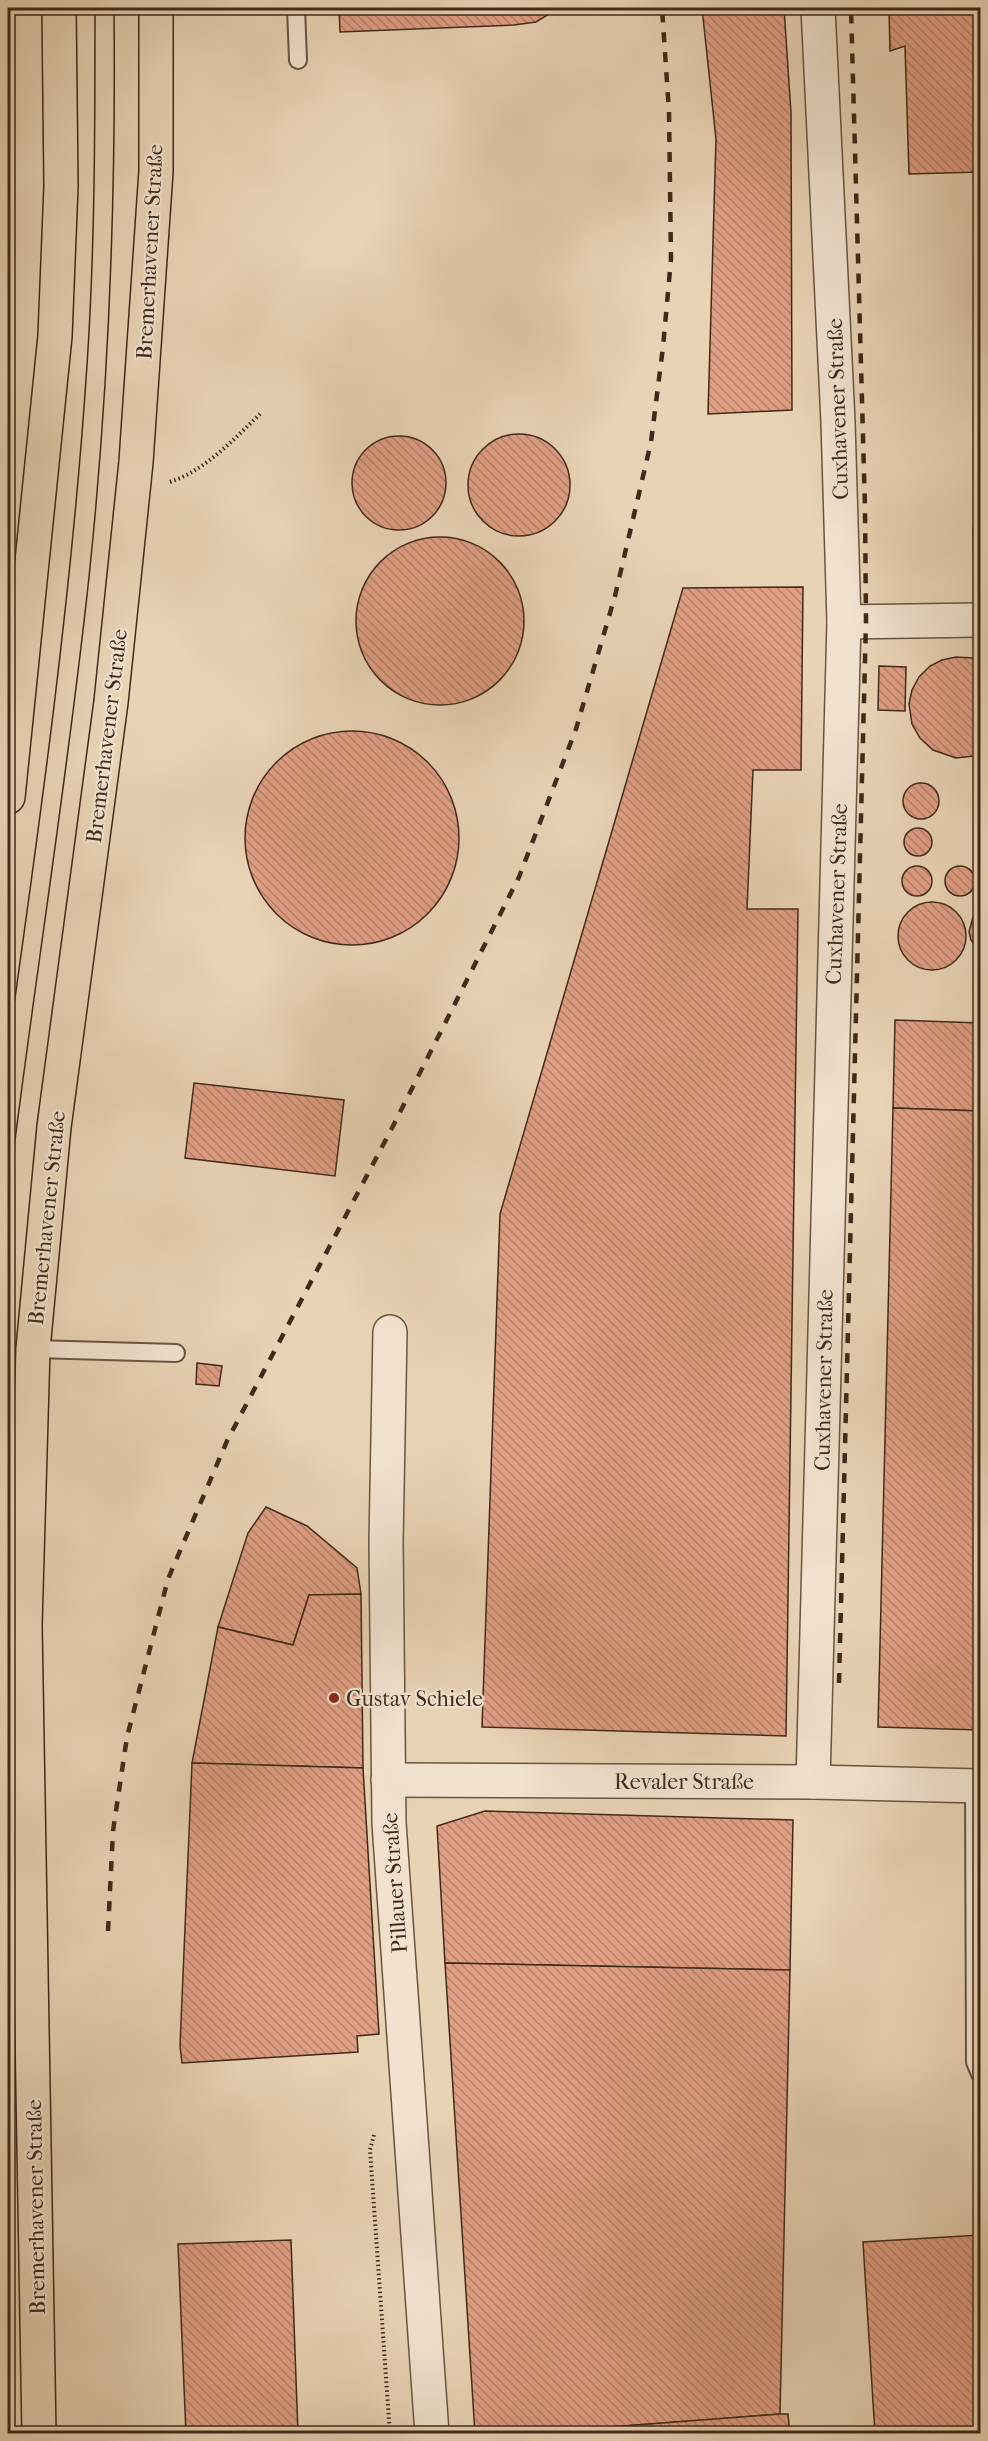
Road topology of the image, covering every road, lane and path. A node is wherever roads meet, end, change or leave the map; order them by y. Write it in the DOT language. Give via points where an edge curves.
graph roads {
  1 [pos="59,8"];
  2 [pos="156,8"];
  3 [pos="296,8"];
  4 [pos="819,8"];
  5 [pos="298,60"];
  6 [pos="261,412"];
  7 [pos="161,486"];
  8 [pos="981,620"];
  9 [pos="844,622"];
  10 [pos="8,797"];
  11 [pos="390,1332"];
  12 [pos="33,1349"];
  13 [pos="176,1353"];
  14 [pos="388,1780"];
  15 [pos="813,1782"];
  16 [pos="977,1786"];
  17 [pos="981,2074"];
  18 [pos="410,2096"];
  19 [pos="39,2433"];
  20 [pos="390,2433"];
  21 [pos="432,2433"];
  1 -- 10 [label="main road" via="61,186 55,336"];
  2 -- 12 [label="main road, Bremerhavener Straße" via="156,171 136,462 111,702 54,1128"];
  3 -- 5 [label="lane"];
  4 -- 9 [label="street, Cuxhavener Straße"];
  6 -- 7 [label="path" via="229,445 188,476"];
  8 -- 9 [label="street"];
  9 -- 15 [label="street, Cuxhavener Straße"];
  11 -- 14 [label="street, Pillauer Straße" via="386,1542"];
  12 -- 13 [label="lane"];
  12 -- 19 [label="main road, Bremerhavener Straße" via="25,1624"];
  14 -- 15 [label="street, Revaler Straße"];
  14 -- 18 [label="street, Pillauer Straße"];
  15 -- 16 [label="street, Revaler Straße"];
  16 -- 17 [label="lane" via="975,2062"];
  18 -- 20 [label="path" via="376,2125 370,2150"];
  18 -- 21 [label="street, Pillauer Straße"];
}
